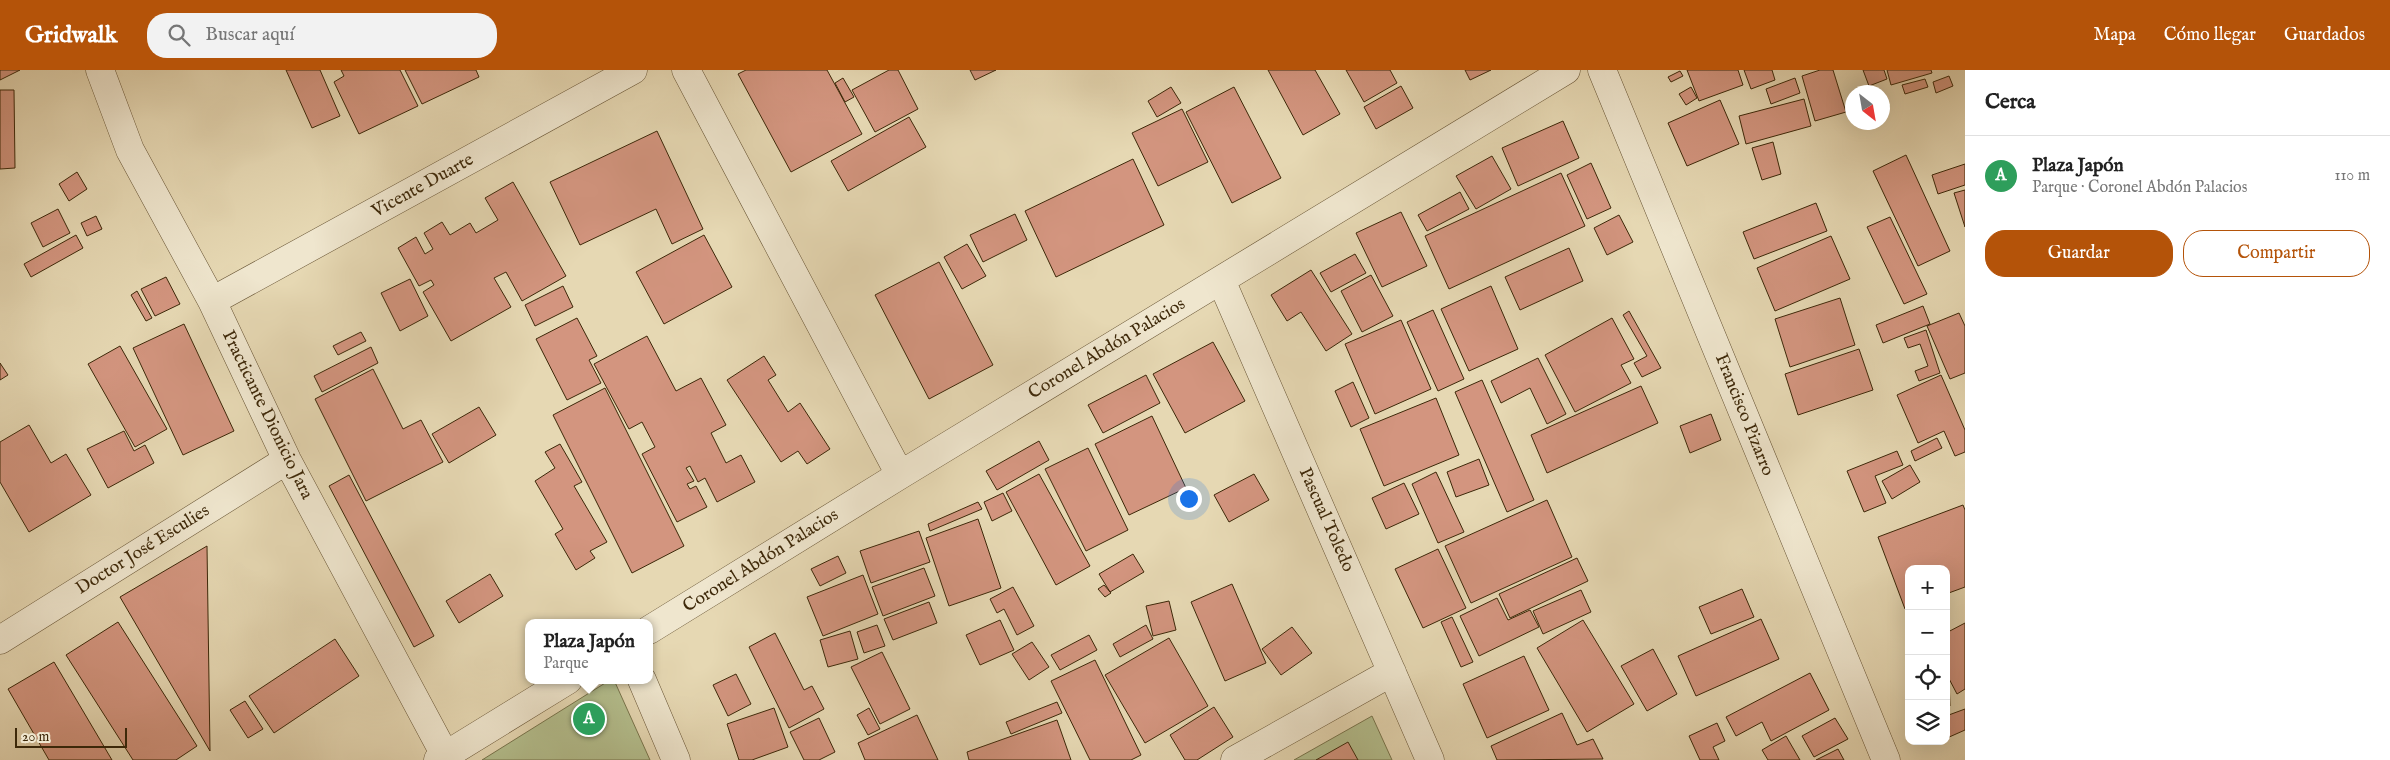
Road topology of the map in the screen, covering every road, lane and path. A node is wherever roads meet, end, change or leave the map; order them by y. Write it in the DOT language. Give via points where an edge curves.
graph roads {
  1 [pos="100,70"];
  2 [pos="634,70"];
  3 [pos="686,70"];
  4 [pos="1566,70"];
  5 [pos="1602,70"];
  6 [pos="1221,280"];
  7 [pos="212,301"];
  8 [pos="287,460"];
  9 [pos="900,474"];
  10 [pos="653,628"];
  11 [pos="0,640"];
  12 [pos="1392,672"];
  13 [pos="561,684"];
  14 [pos="644,684"];
  15 [pos="441,758"];
  16 [pos="676,760"];
  17 [pos="1235,760"];
  18 [pos="1430,760"];
  19 [pos="1886,760"];
  1 -- 7 [label="street, Practicante Dionicio Jara" via="130,150"];
  2 -- 7 [label="street, Vicente Duarte"];
  3 -- 9 [label="street"];
  4 -- 6 [label="street, Coronel Abdón Palacios"];
  5 -- 19 [label="street, Francisco Pizarro"];
  6 -- 9 [label="street, Coronel Abdón Palacios"];
  6 -- 12 [label="street, Pascual Toledo"];
  7 -- 8 [label="street, Practicante Dionicio Jara"];
  8 -- 11 [label="street, Doctor José Esculies"];
  8 -- 15 [label="street, Practicante Dionicio Jara"];
  9 -- 10 [label="street, Coronel Abdón Palacios"];
  12 -- 17 [label="street"];
  12 -- 18 [label="street, Pascual Toledo"];
  13 -- 15 [label="street"];
  14 -- 16 [label="street"];
}
